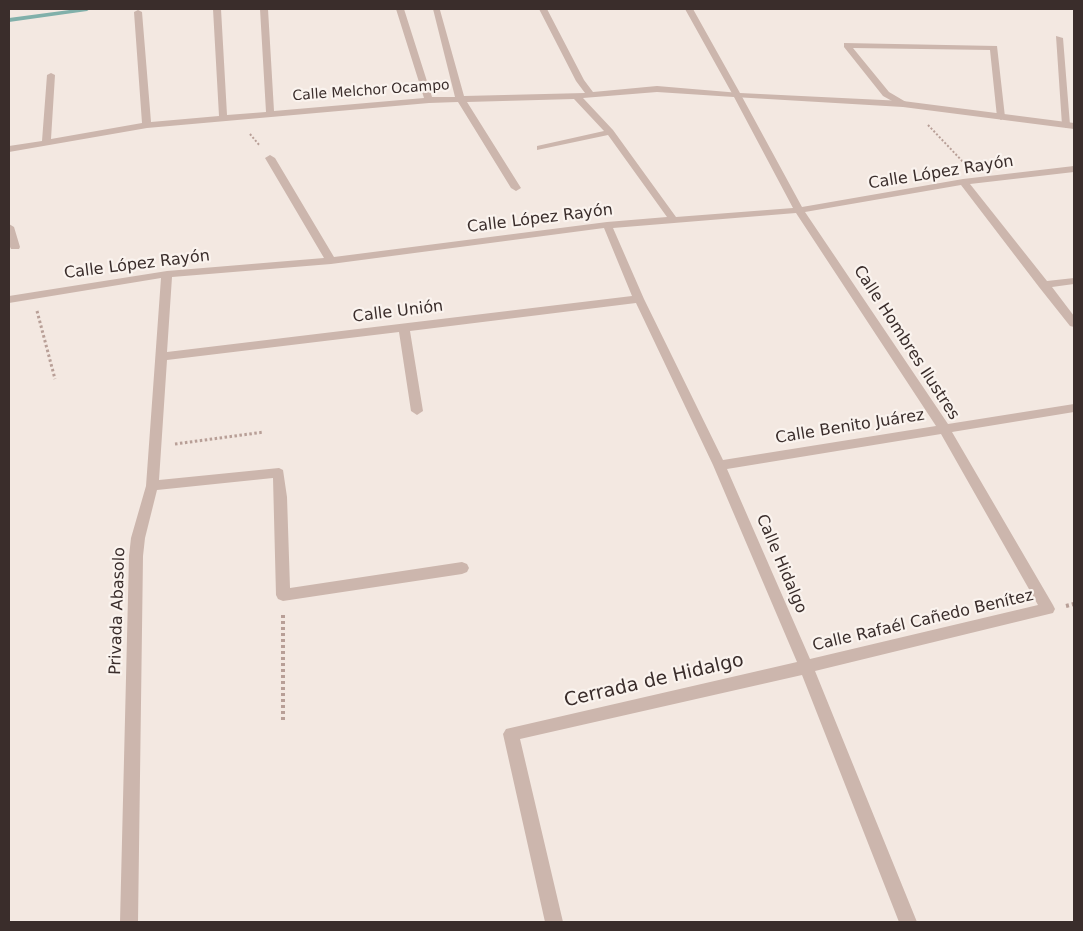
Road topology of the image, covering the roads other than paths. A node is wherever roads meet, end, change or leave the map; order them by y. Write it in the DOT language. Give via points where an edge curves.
graph roads {
  1 [pos="217,9"];
  2 [pos="264,9"];
  3 [pos="400,9"];
  4 [pos="543,9"];
  5 [pos="689,9"];
  6 [pos="436,10"];
  7 [pos="138,12"];
  8 [pos="1059,38"];
  9 [pos="51,75"];
  10 [pos="590,94"];
  11 [pos="737,94"];
  12 [pos="576,96"];
  13 [pos="460,98"];
  14 [pos="430,100"];
  15 [pos="903,104"];
  16 [pos="270,113"];
  17 [pos="224,117"];
  18 [pos="1001,117"];
  19 [pos="146,125"];
  20 [pos="1070,125"];
  21 [pos="610,132"];
  22 [pos="46,142"];
  23 [pos="540,148"];
  24 [pos="9,149"];
  25 [pos="270,158"];
  26 [pos="1074,169"];
  27 [pos="963,182"];
  28 [pos="516,188"];
  29 [pos="799,210"];
  30 [pos="672,219"];
  31 [pos="607,225"];
  32 [pos="9,227"];
  33 [pos="15,247"];
  34 [pos="330,261"];
  35 [pos="167,274"];
  36 [pos="1074,281"];
  37 [pos="1043,285"];
  38 [pos="9,299"];
  39 [pos="639,299"];
  40 [pos="1074,323"];
  41 [pos="404,328"];
  42 [pos="161,357"];
  43 [pos="1074,408"];
  44 [pos="417,411"];
  45 [pos="944,428"];
  46 [pos="719,465"];
  47 [pos="152,486"];
  48 [pos="462,568"];
  49 [pos="1048,609"];
  50 [pos="806,667"];
  51 [pos="129,922"];
  52 [pos="554,922"];
  53 [pos="908,922"];
  1 -- 17 [label="street"];
  2 -- 16 [label="street"];
  3 -- 14 [label="street"];
  4 -- 10 [label="street"];
  5 -- 11 [label="street, Calle Hombres Ilustres"];
  6 -- 13 [label="street"];
  7 -- 19 [label="street"];
  8 -- 20 [label="street"];
  9 -- 22 [label="street"];
  10 -- 11 [label="street, Calle Melchor Ocampo" via="657,89"];
  10 -- 12 [label="street, Calle Melchor Ocampo"];
  11 -- 15 [label="street"];
  11 -- 29 [label="street, Calle Hombres Ilustres"];
  12 -- 13 [label="street, Calle Melchor Ocampo"];
  12 -- 21 [label="street"];
  13 -- 14 [label="street, Calle Melchor Ocampo"];
  13 -- 28 [label="street"];
  14 -- 16 [label="street, Calle Melchor Ocampo"];
  15 -- 18 [label="street"];
  15 -- 18 [label="street" via="886,94 847,45 994,48"];
  16 -- 17 [label="street, Calle Melchor Ocampo"];
  17 -- 19 [label="street, Calle Melchor Ocampo"];
  18 -- 20 [label="street"];
  19 -- 22 [label="street, Calle Melchor Ocampo"];
  21 -- 23 [label="street"];
  21 -- 30 [label="street"];
  22 -- 24 [label="street, Calle Melchor Ocampo"];
  25 -- 34 [label="street"];
  26 -- 27 [label="street, Calle López Rayón"];
  27 -- 29 [label="street, Calle López Rayón"];
  27 -- 37 [label="street"];
  29 -- 30 [label="street, Calle López Rayón"];
  29 -- 45 [label="street, Calle Hombres Ilustres"];
  30 -- 31 [label="street, Calle López Rayón"];
  31 -- 34 [label="street, Calle López Rayón"];
  31 -- 39 [label="street, Calle Hidalgo"];
  32 -- 33 [label="street"];
  34 -- 35 [label="street, Calle López Rayón"];
  35 -- 38 [label="street, Calle López Rayón"];
  35 -- 42 [label="street, Privada Abasolo"];
  36 -- 37 [label="street"];
  37 -- 40 [label="street"];
  39 -- 41 [label="street, Calle Unión"];
  39 -- 46 [label="street, Calle Hidalgo"];
  41 -- 42 [label="street, Calle Unión"];
  41 -- 44 [label="street"];
  42 -- 47 [label="street, Privada Abasolo"];
  43 -- 45 [label="street, Calle Benito Juárez"];
  45 -- 46 [label="street, Calle Benito Juárez"];
  45 -- 49 [label="street, Calle Hombres Ilustres"];
  46 -- 50 [label="street, Calle Hidalgo"];
  47 -- 48 [label="street" via="278,472 283,594"];
  47 -- 51 [label="street, Privada Abasolo" via="136,556"];
  49 -- 50 [label="street, Calle Rafaél Cañedo Benítez"];
  50 -- 52 [label="street, Cerrada de Hidalgo" via="511,734"];
  50 -- 53 [label="street, Calle Hidalgo"];
}
